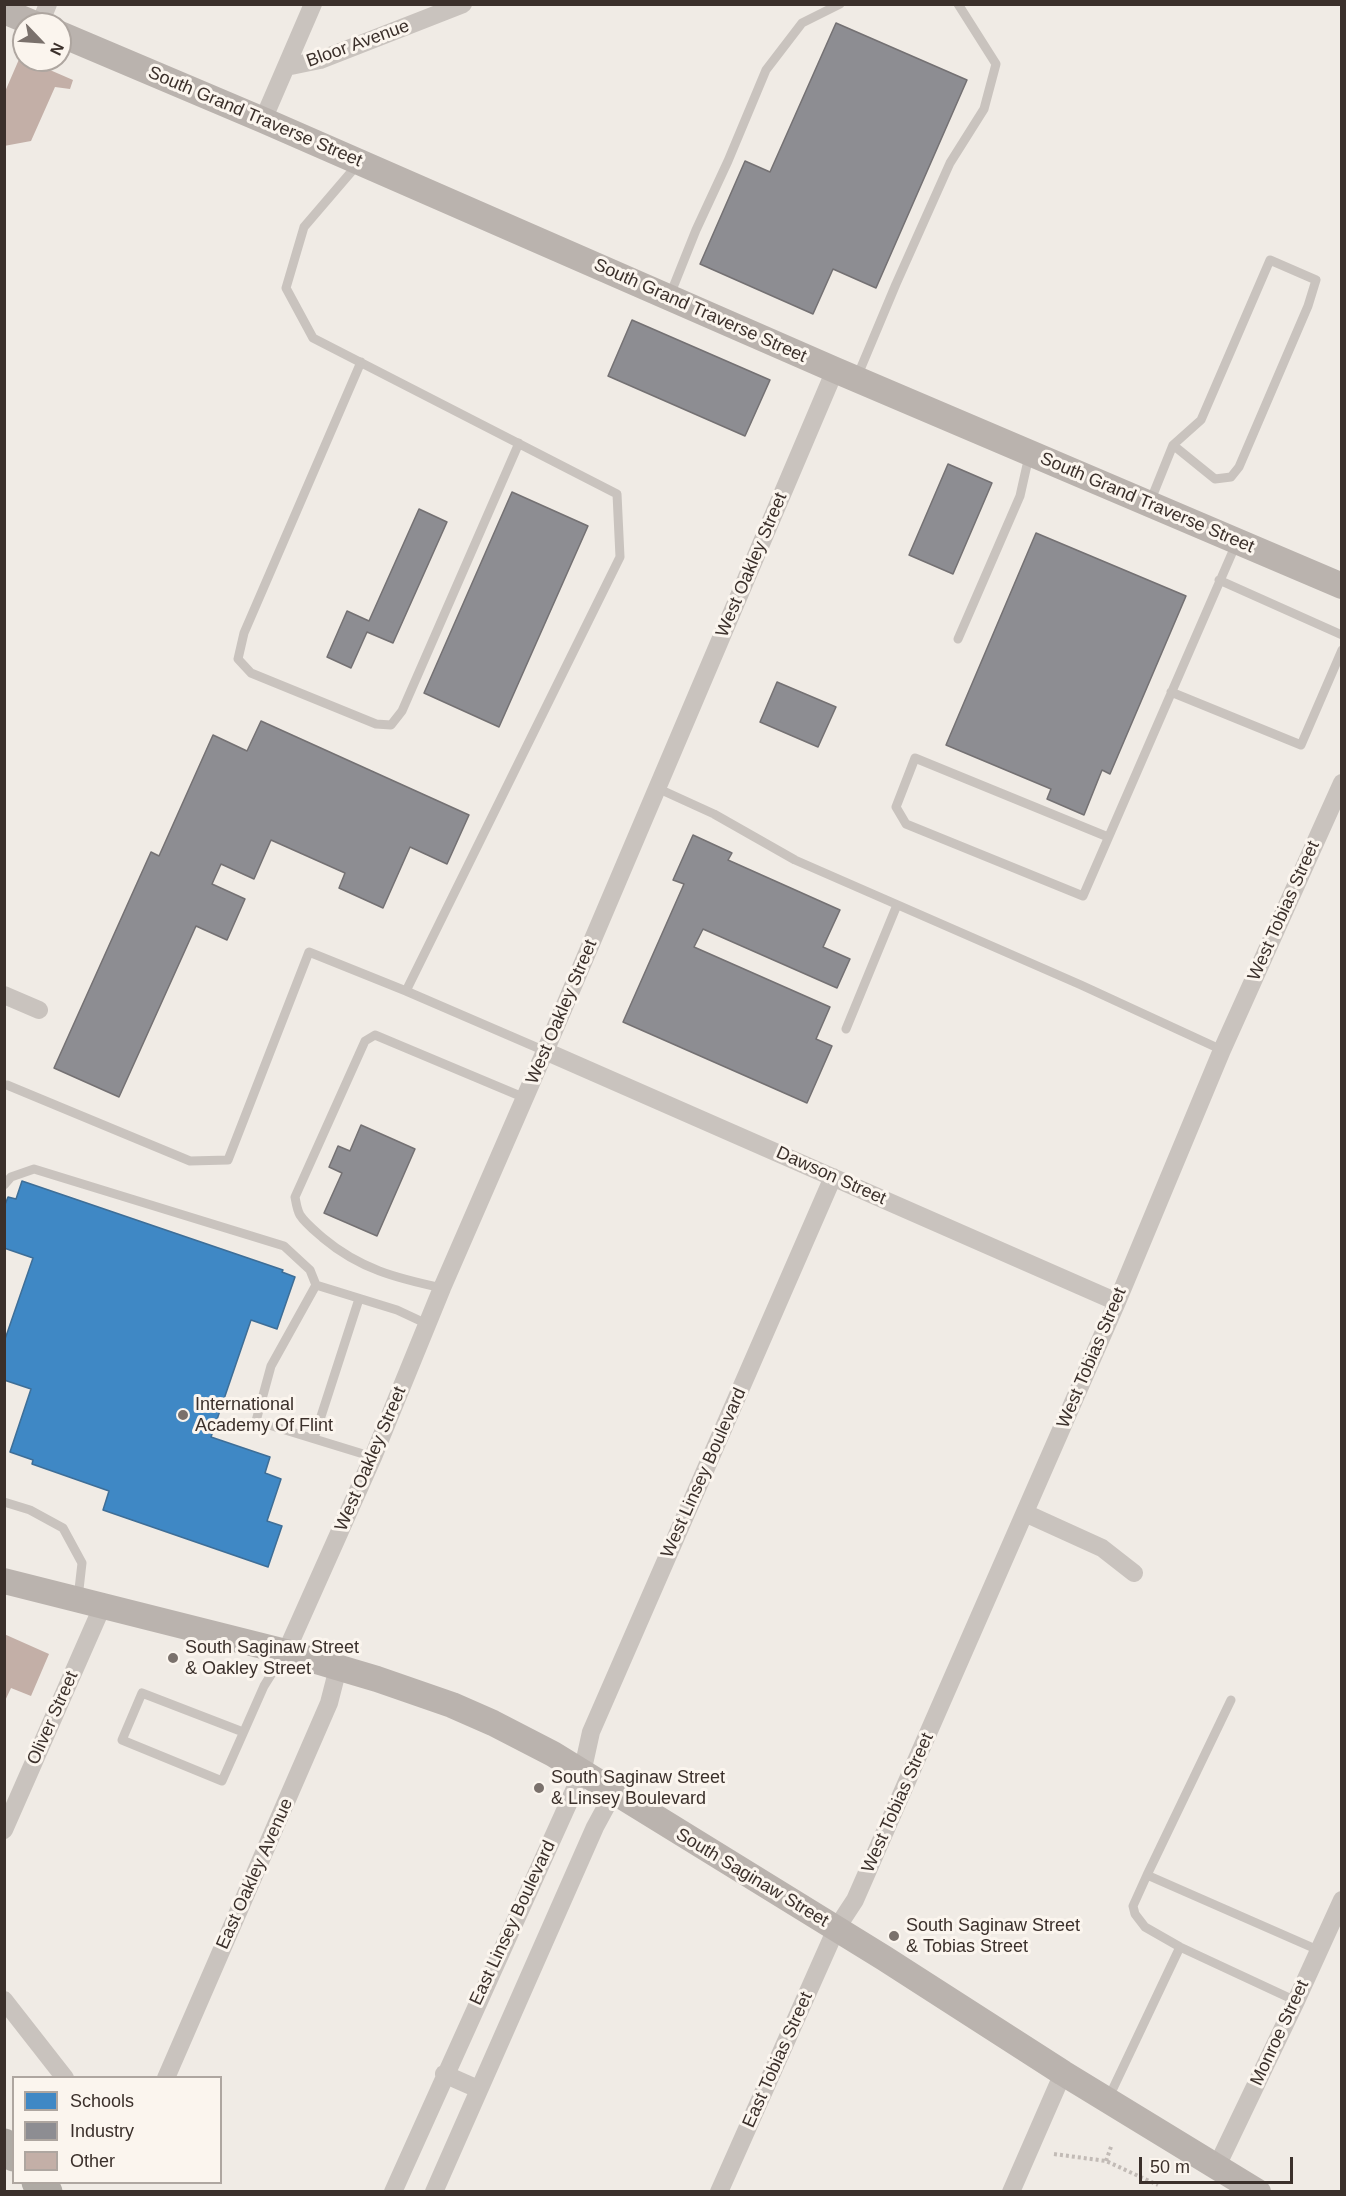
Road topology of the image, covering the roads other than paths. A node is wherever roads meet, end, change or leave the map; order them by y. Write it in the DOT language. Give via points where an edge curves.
graph roads {
  1 [pos="313,4"];
  2 [pos="463,4"];
  3 [pos="840,4"];
  4 [pos="958,4"];
  5 [pos="72,39"];
  6 [pos="286,67"];
  7 [pos="263,120"];
  8 [pos="359,162"];
  9 [pos="669,297"];
  10 [pos="361,362"];
  11 [pos="846,374"];
  12 [pos="519,443"];
  13 [pos="1173,445"];
  14 [pos="1030,453"];
  15 [pos="1149,504"];
  16 [pos="1237,542"];
  17 [pos="1219,580"];
  18 [pos="1341,586"];
  19 [pos="1341,635"];
  20 [pos="958,639"];
  21 [pos="1341,650"];
  22 [pos="1171,692"];
  23 [pos="1341,783"];
  24 [pos="657,788"];
  25 [pos="1108,837"];
  26 [pos="897,905"];
  27 [pos="406,991"];
  28 [pos="4,995"];
  29 [pos="39,1010"];
  30 [pos="846,1029"];
  31 [pos="1222,1050"];
  32 [pos="545,1051"];
  33 [pos="7,1085"];
  34 [pos="525,1098"];
  35 [pos="833,1177"];
  36 [pos="4,1185"];
  37 [pos="316,1285"];
  38 [pos="442,1288"];
  39 [pos="359,1299"];
  40 [pos="1117,1302"];
  41 [pos="427,1324"];
  42 [pos="318,1439"];
  43 [pos="373,1457"];
  44 [pos="4,1502"];
  45 [pos="1025,1513"];
  46 [pos="1134,1573"];
  47 [pos="4,1581"];
  48 [pos="90,1604"];
  49 [pos="286,1653"];
  50 [pos="339,1668"];
  51 [pos="1231,1700"];
  52 [pos="243,1732"];
  53 [pos="582,1773"];
  54 [pos="614,1792"];
  55 [pos="4,1830"];
  56 [pos="1147,1875"];
  57 [pos="1341,1900"];
  58 [pos="836,1929"];
  59 [pos="1180,1947"];
  60 [pos="1318,1950"];
  61 [pos="4,2000"];
  62 [pos="1296,2001"];
  63 [pos="1063,2073"];
  64 [pos="444,2074"];
  65 [pos="63,2076"];
  66 [pos="167,2076"];
  67 [pos="478,2089"];
  68 [pos="1108,2100"];
  69 [pos="1217,2166"];
  70 [pos="393,2192"];
  71 [pos="434,2192"];
  72 [pos="719,2192"];
  73 [pos="1011,2192"];
  74 [pos="1258,2192"];
  1 -- 6 [label="street"];
  2 -- 6 [label="street, Bloor Avenue" via="320,60"];
  3 -- 9 [label="lane" via="802,23 766,70"];
  4 -- 11 [label="lane" via="996,63 984,109 950,163 896,284"];
  5 -- 7 [label="main road, South Grand Traverse Street"];
  6 -- 7 [label="street"];
  7 -- 8 [label="main road, South Grand Traverse Street"];
  8 -- 9 [label="main road, South Grand Traverse Street"];
  8 -- 10 [label="lane" via="304,226 286,288 313,338"];
  9 -- 11 [label="main road, South Grand Traverse Street"];
  10 -- 12 [label="lane"];
  10 -- 12 [label="lane" via="244,633 238,659 251,673 376,724 391,725 402,711"];
  11 -- 14 [label="main road, South Grand Traverse Street"];
  11 -- 24 [label="street, West Oakley Street"];
  12 -- 27 [label="lane" via="617,494 620,557"];
  13 -- 13 [label="lane" via="1201,420 1270,260 1316,280 1232,477 1215,480"];
  13 -- 15 [label="lane"];
  14 -- 15 [label="main road, South Grand Traverse Street"];
  14 -- 20 [label="lane" via="1020,495"];
  15 -- 16 [label="main road, South Grand Traverse Street"];
  16 -- 17 [label="lane"];
  16 -- 18 [label="main road, South Grand Traverse Street"];
  17 -- 19 [label="lane"];
  17 -- 22 [label="lane"];
  21 -- 22 [label="lane" via="1301,745"];
  22 -- 25 [label="lane"];
  23 -- 31 [label="street, West Tobias Street"];
  24 -- 26 [label="lane" via="714,814 795,860"];
  24 -- 32 [label="street, West Oakley Street"];
  25 -- 25 [label="lane" via="1083,896 906,824 896,807 915,758"];
  26 -- 30 [label="lane"];
  26 -- 31 [label="lane"];
  27 -- 32 [label="lane"];
  27 -- 33 [label="lane" via="309,952 228,1160 190,1161"];
  28 -- 29 [label="street"];
  31 -- 40 [label="street, West Tobias Street"];
  32 -- 34 [label="street, West Oakley Street"];
  32 -- 35 [label="street, Dawson Street"];
  34 -- 38 [label="street, West Oakley Street"];
  34 -- 38 [label="lane" via="375,1035 364,1041 295,1197 299,1214 359,1263 394,1278"];
  35 -- 40 [label="street, Dawson Street"];
  35 -- 53 [label="street, West Linsey Boulevard" via="591,1732"];
  36 -- 37 [label="lane" via="11,1177 34,1169 284,1246 310,1270"];
  37 -- 39 [label="lane"];
  37 -- 42 [label="lane" via="271,1366 256,1421"];
  38 -- 41 [label="street, West Oakley Street"];
  39 -- 41 [label="lane"];
  39 -- 42 [label="lane"];
  40 -- 45 [label="street, West Tobias Street"];
  41 -- 43 [label="street, West Oakley Street"];
  42 -- 43 [label="lane"];
  43 -- 49 [label="street, West Oakley Street"];
  44 -- 48 [label="lane" via="30,1510 63,1528 82,1563"];
  45 -- 46 [label="street" via="1102,1548"];
  45 -- 58 [label="street, West Tobias Street" via="855,1900"];
  47 -- 48 [label="main road, South Saginaw Street"];
  48 -- 49 [label="main road, South Saginaw Street"];
  48 -- 55 [label="street, Oliver Street"];
  49 -- 50 [label="main road, South Saginaw Street"];
  49 -- 52 [label="lane" via="264,1686"];
  50 -- 53 [label="main road, South Saginaw Street" via="452,1705 544,1749"];
  50 -- 66 [label="street, East Oakley Avenue" via="329,1702"];
  51 -- 56 [label="lane"];
  52 -- 52 [label="lane" via="222,1780 122,1740 142,1693"];
  53 -- 54 [label="main road, South Saginaw Street"];
  53 -- 64 [label="street, East Linsey Boulevard"];
  54 -- 58 [label="main road, South Saginaw Street"];
  54 -- 67 [label="street, East Linsey Boulevard"];
  56 -- 59 [label="lane" via="1133,1906 1135,1914 1145,1927"];
  56 -- 60 [label="lane"];
  57 -- 60 [label="street, Monroe Street"];
  58 -- 63 [label="main road, South Saginaw Street"];
  58 -- 72 [label="street, East Tobias Street"];
  59 -- 62 [label="lane"];
  59 -- 68 [label="lane"];
  60 -- 62 [label="street, Monroe Street"];
  61 -- 65 [label="street"];
  62 -- 69 [label="street, Monroe Street"];
  63 -- 68 [label="main road, South Saginaw Street"];
  63 -- 73 [label="street"];
  64 -- 67 [label="street"];
  64 -- 70 [label="street, East Linsey Boulevard"];
  67 -- 71 [label="street, East Linsey Boulevard"];
  68 -- 69 [label="main road, South Saginaw Street"];
  69 -- 74 [label="main road, South Saginaw Street"];
}
